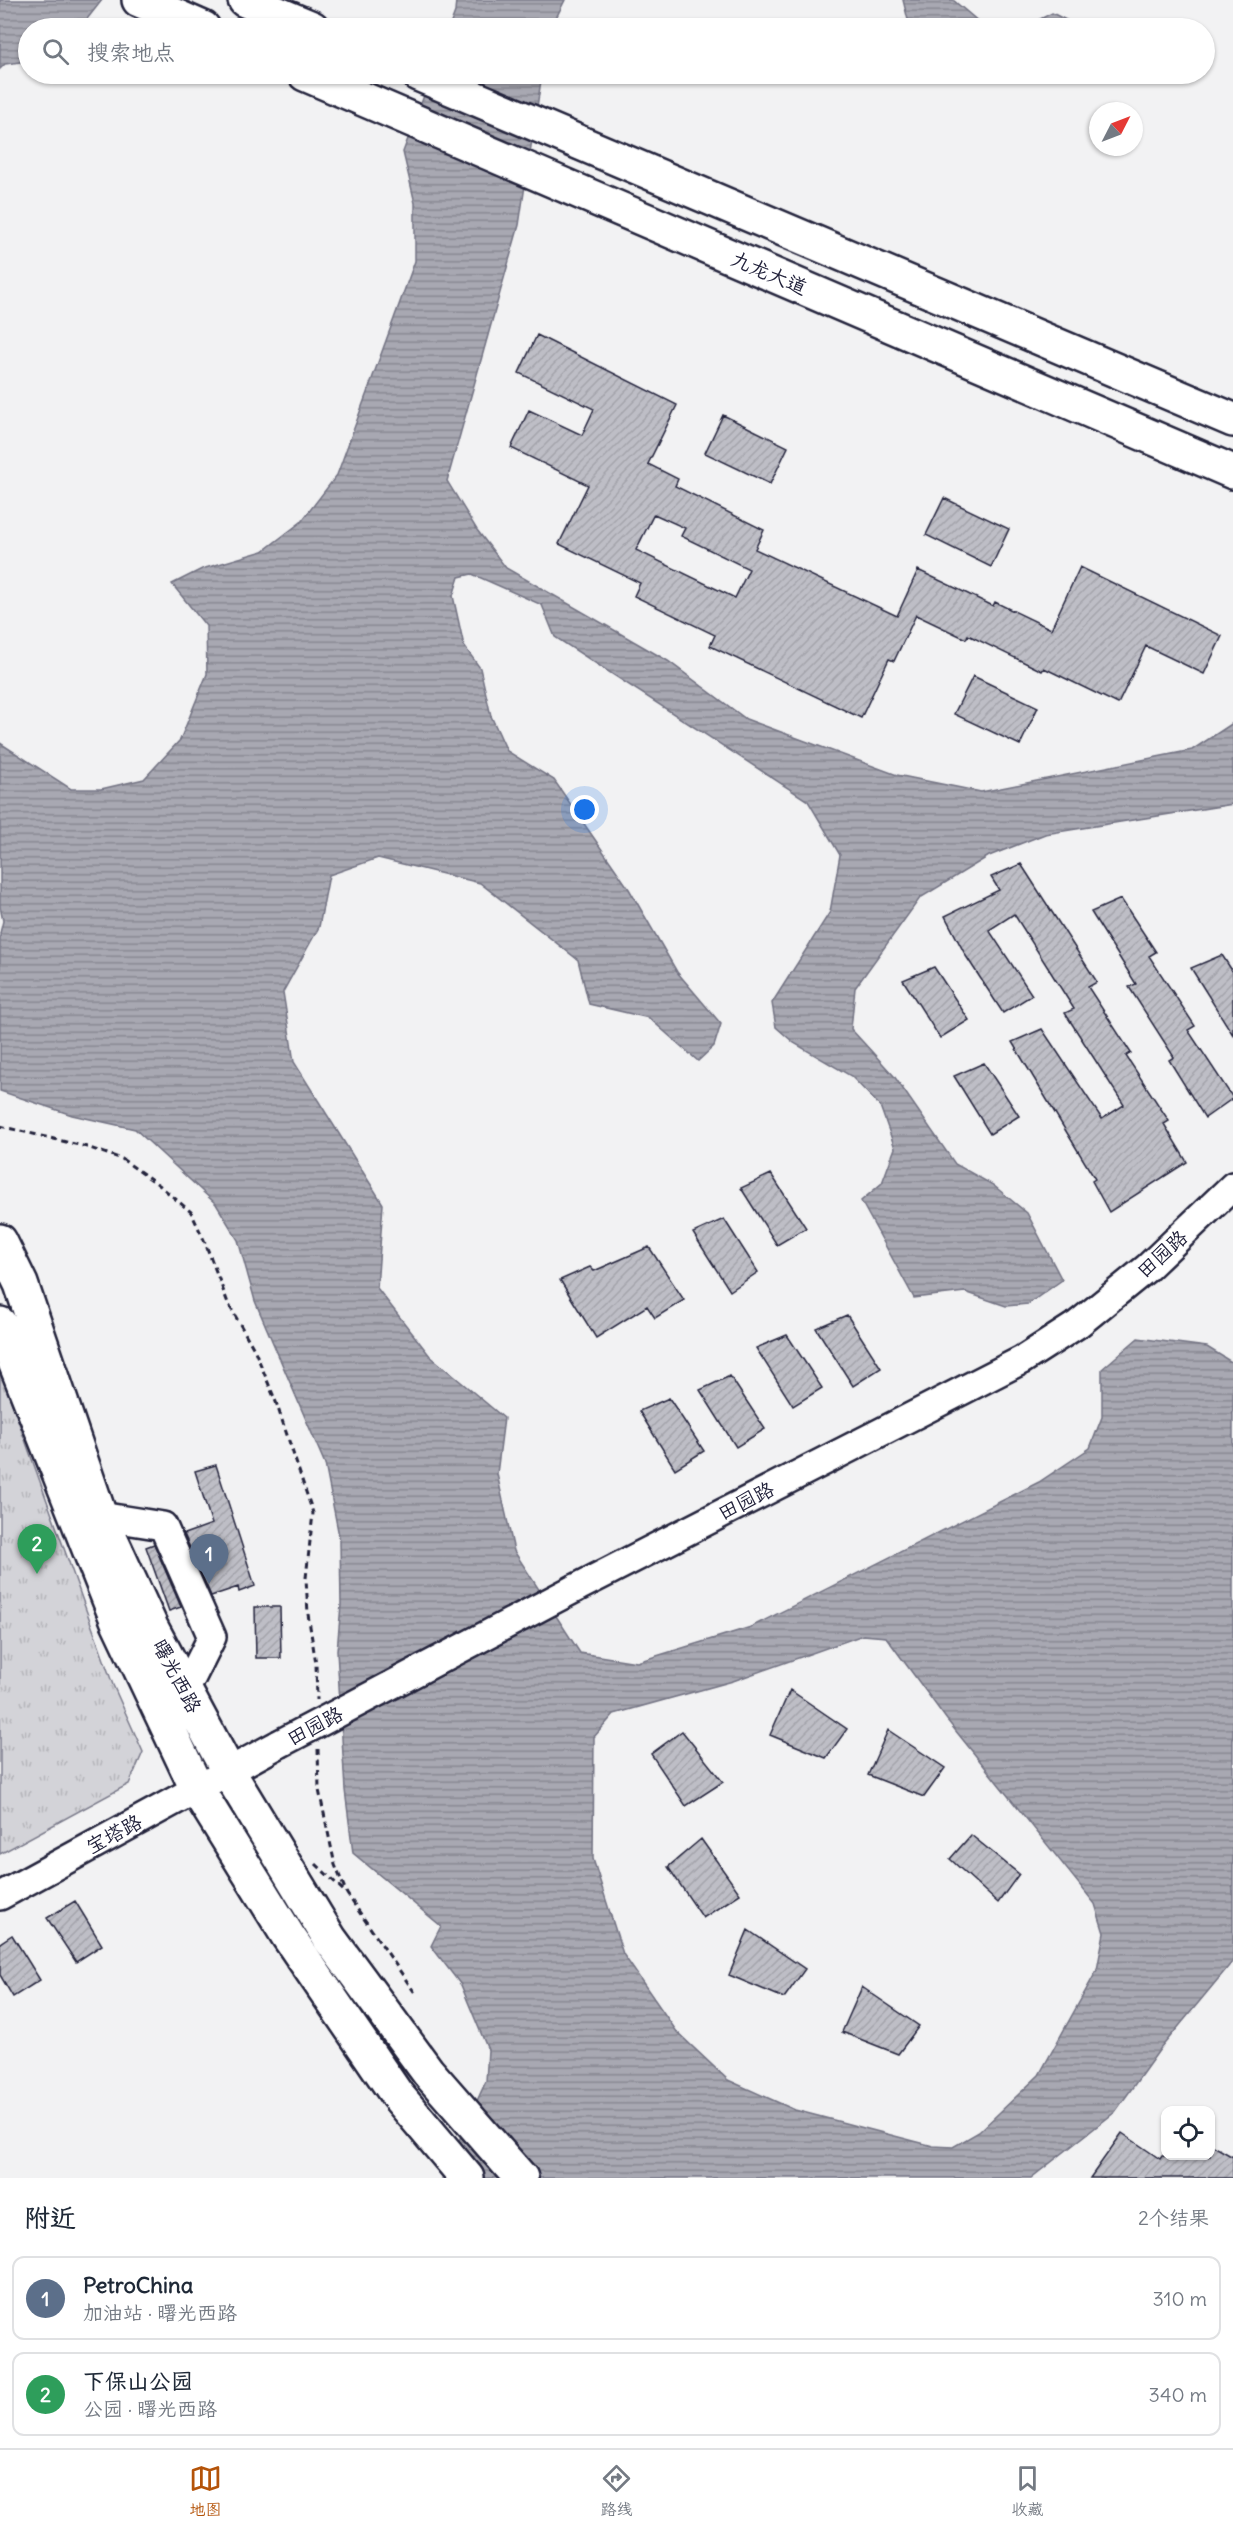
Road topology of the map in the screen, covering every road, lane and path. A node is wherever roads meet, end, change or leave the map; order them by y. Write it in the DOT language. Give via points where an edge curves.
graph roads {
  1 [pos="139,0"];
  2 [pos="245,0"];
  3 [pos="180,18"];
  4 [pos="288,18"];
  5 [pos="328,84"];
  6 [pos="443,84"];
  7 [pos="1233,420"];
  8 [pos="1233,472"];
  9 [pos="0,1126"];
  10 [pos="1233,1186"];
  11 [pos="0,1241"];
  12 [pos="0,1324"];
  13 [pos="100,1516"];
  14 [pos="185,1691"];
  15 [pos="317,1710"];
  16 [pos="318,1744"];
  17 [pos="228,1771"];
  18 [pos="197,1789"];
  19 [pos="0,1896"];
  20 [pos="415,1993"];
  21 [pos="467,2178"];
  22 [pos="520,2178"];
  1 -- 3 [label="main road"];
  2 -- 4 [label="main road"];
  5 -- 8 [label="main road, 九龙大道"];
  6 -- 7 [label="main road"];
  9 -- 15 [label="path" via="122,1159 190,1212 276,1402 313,1513 306,1578"];
  10 -- 17 [label="street, 田园路, bridge" via="1147,1268 1078,1324 1022,1360"];
  11 -- 13 [label="main road, 曙光西路" via="21,1284"];
  12 -- 18 [label="main road, 曙光西路" via="118,1622"];
  13 -- 14 [label="main road, 曙光西路"];
  13 -- 14 [label="street" via="163,1526 212,1637"];
  14 -- 17 [label="main road, 曙光西路"];
  16 -- 20 [label="path" via="319,1790 335,1865 347,1894"];
  17 -- 18 [label="street, 宝塔路"];
  17 -- 22 [label="main road, 曙光西路" via="330,1939 429,2072"];
  18 -- 19 [label="street, 宝塔路"];
  18 -- 21 [label="main road, 曙光西路" via="288,1936 397,2095"];
}
